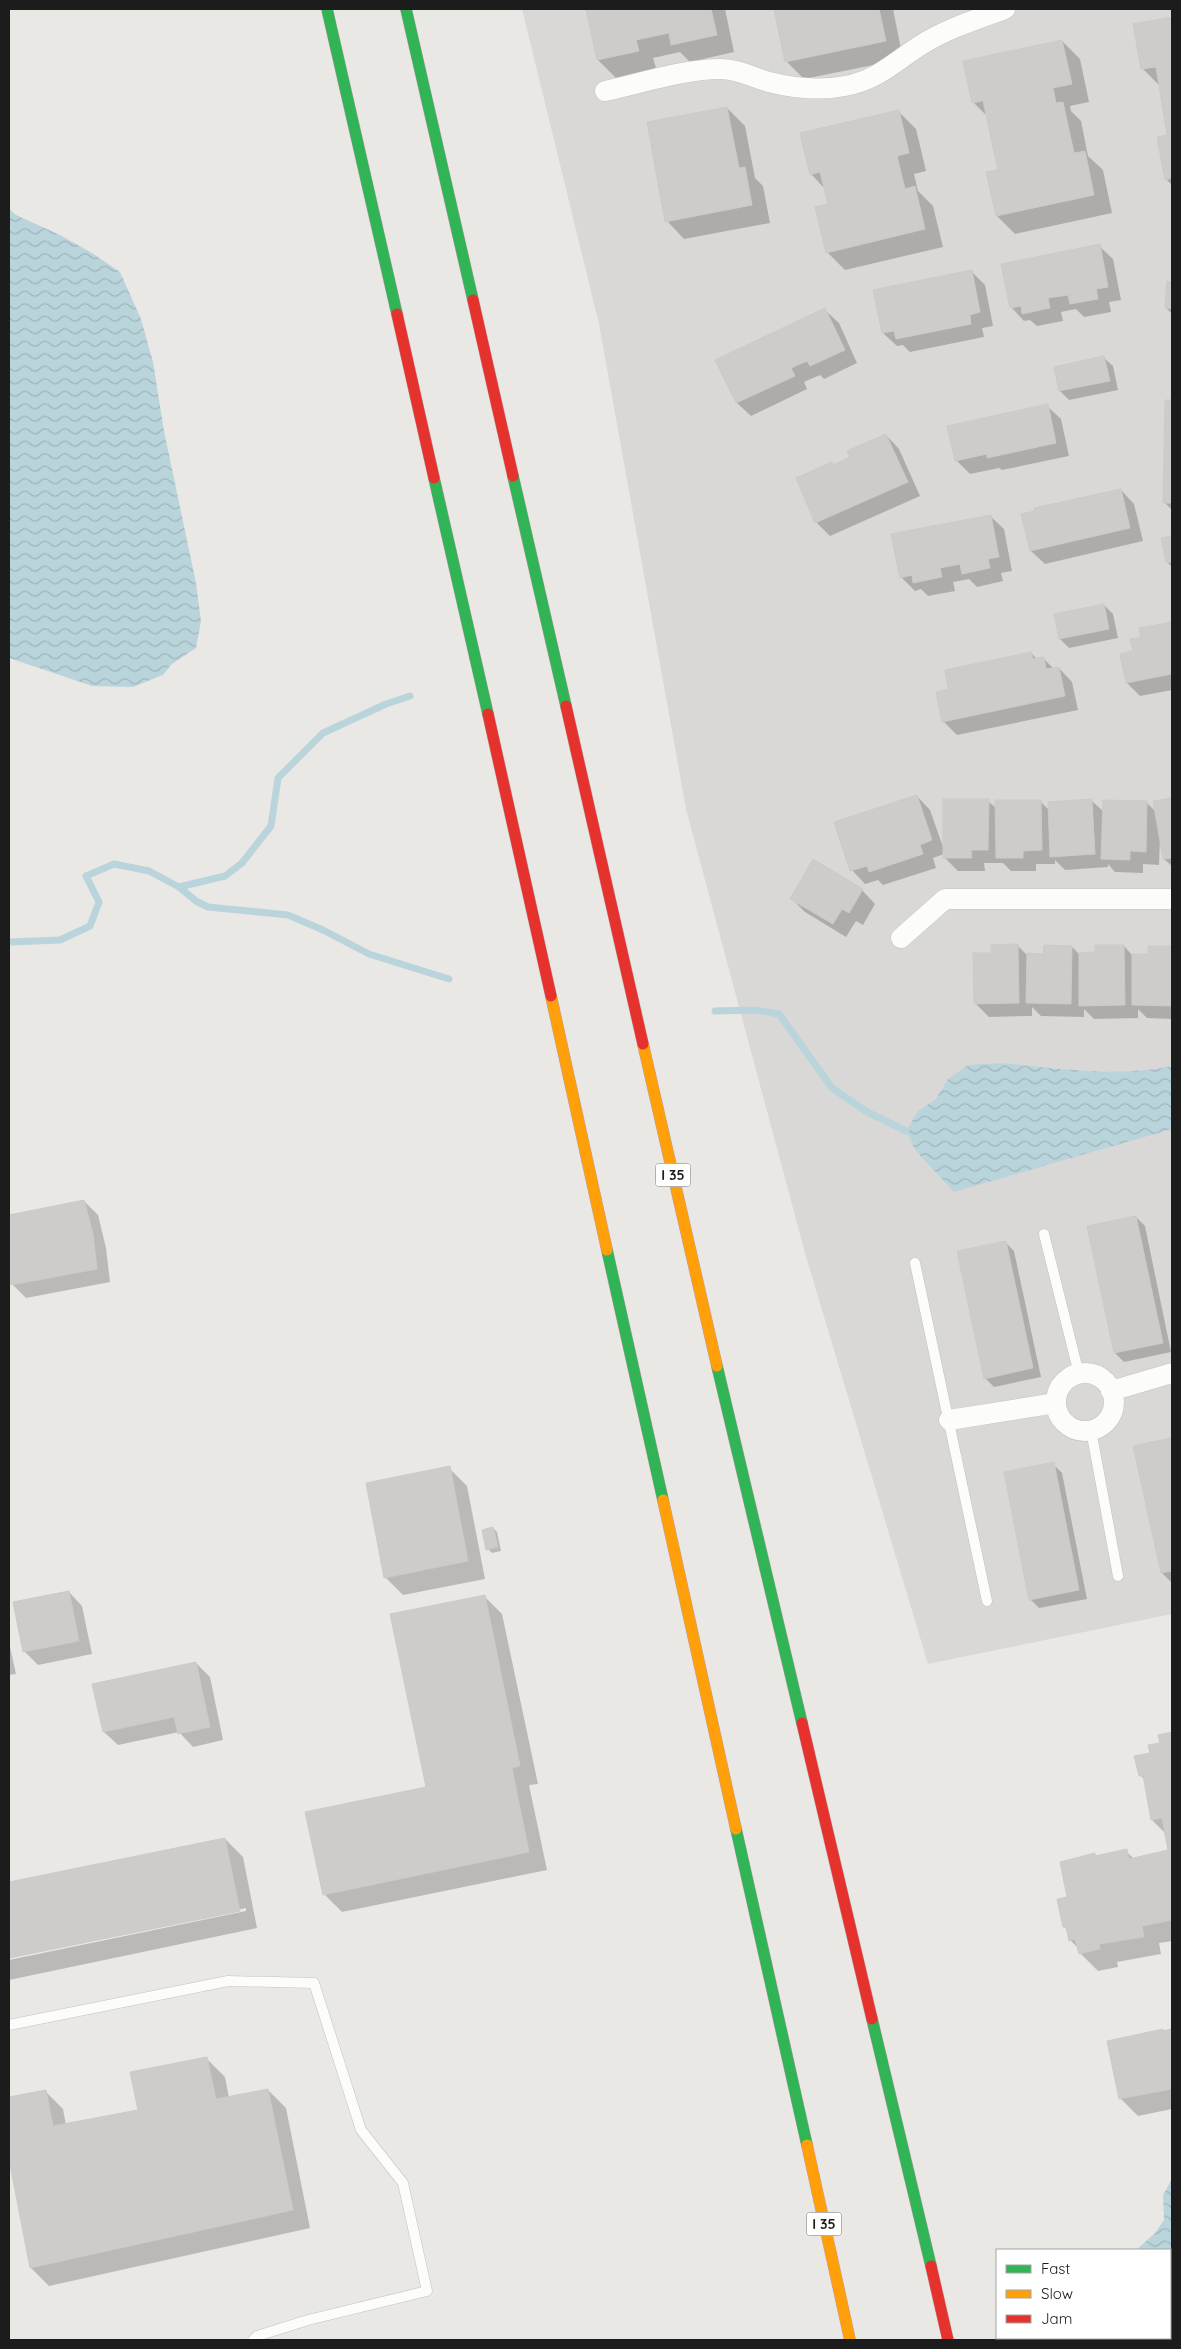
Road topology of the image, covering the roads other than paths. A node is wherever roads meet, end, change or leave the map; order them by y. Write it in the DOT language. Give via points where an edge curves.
graph roads {
  1 [pos="326,9"];
  2 [pos="406,9"];
  3 [pos="1005,9"];
  4 [pos="605,92"];
  5 [pos="1172,899"];
  6 [pos="901,938"];
  7 [pos="1044,1234"];
  8 [pos="915,1264"];
  9 [pos="1172,1373"];
  10 [pos="1079,1374"];
  11 [pos="1111,1391"];
  12 [pos="1056,1403"];
  13 [pos="949,1420"];
  14 [pos="1091,1430"];
  15 [pos="1118,1576"];
  16 [pos="987,1601"];
  17 [pos="9,2025"];
  18 [pos="253,2340"];
  19 [pos="850,2340"];
  20 [pos="948,2340"];
  1 -- 19 [label="highway, I 35" via="481,684"];
  2 -- 20 [label="highway, I 35" via="713,1350"];
  3 -- 4 [label="street" via="921,45 889,69 845,86 820,90 722,68"];
  5 -- 6 [label="street" via="945,899"];
  7 -- 10 [label="lane"];
  8 -- 13 [label="lane"];
  9 -- 11 [label="street"];
  10 -- 11 [label="street" via="1096,1376"];
  10 -- 12 [label="street" via="1063,1382"];
  11 -- 14 [label="street" via="1113,1406 1110,1415 1104,1423"];
  12 -- 13 [label="street"];
  12 -- 14 [label="street" via="1060,1417 1067,1424"];
  13 -- 16 [label="lane"];
  14 -- 15 [label="lane"];
  17 -- 18 [label="lane" via="228,1981 314,1983 361,2130 403,2183 427,2291 308,2320"];
}
